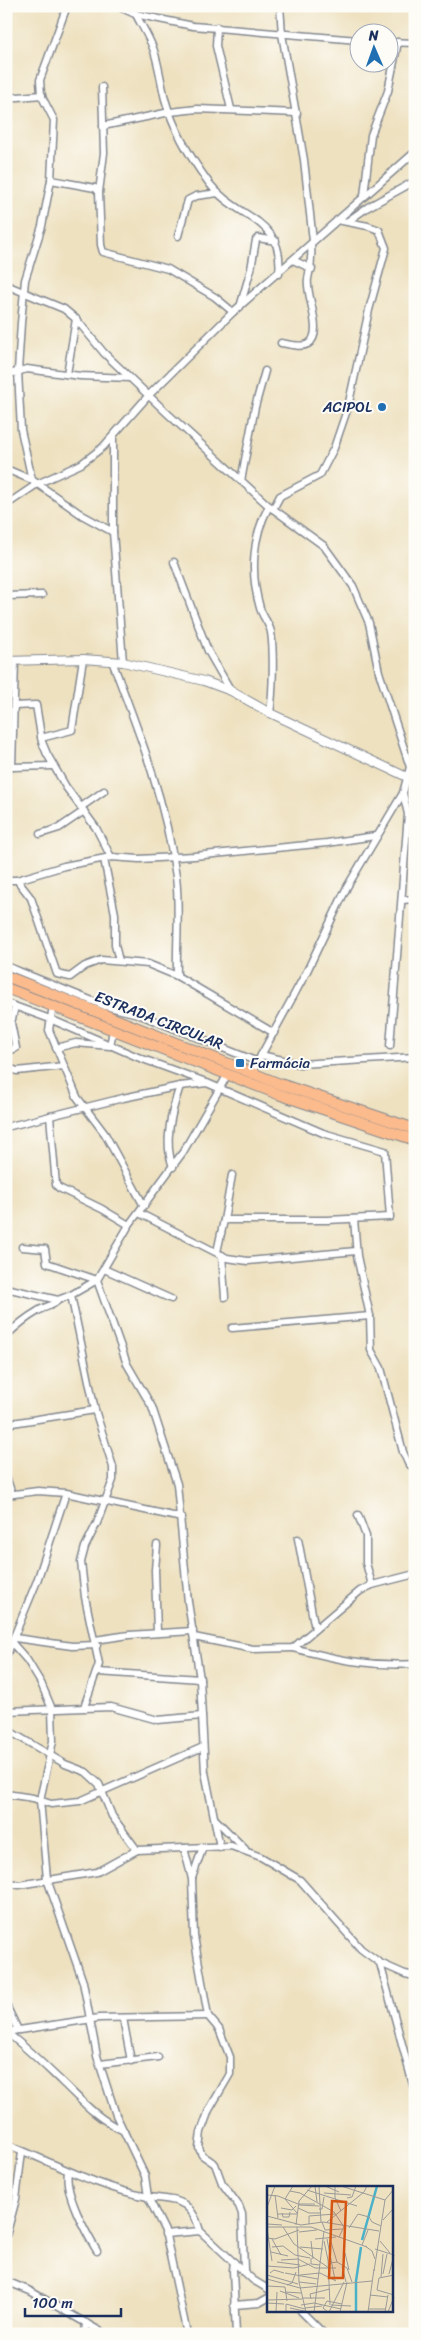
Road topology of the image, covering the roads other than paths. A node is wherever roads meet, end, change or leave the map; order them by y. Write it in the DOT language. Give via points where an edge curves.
graph roads {
  1 [pos="67,6"];
  2 [pos="117,6"];
  3 [pos="132,6"];
  4 [pos="280,6"];
  5 [pos="135,14"];
  6 [pos="217,27"];
  7 [pos="282,34"];
  8 [pos="348,39"];
  9 [pos="398,42"];
  10 [pos="415,43"];
  11 [pos="392,72"];
  12 [pos="102,87"];
  13 [pos="42,95"];
  14 [pos="6,98"];
  15 [pos="230,109"];
  16 [pos="170,112"];
  17 [pos="297,113"];
  18 [pos="103,126"];
  19 [pos="415,152"];
  20 [pos="51,180"];
  21 [pos="415,181"];
  22 [pos="99,192"];
  23 [pos="218,193"];
  24 [pos="364,196"];
  25 [pos="337,220"];
  26 [pos="348,221"];
  27 [pos="178,236"];
  28 [pos="276,241"];
  29 [pos="312,243"];
  30 [pos="293,260"];
  31 [pos="312,269"];
  32 [pos="278,274"];
  33 [pos="6,284"];
  34 [pos="24,292"];
  35 [pos="240,307"];
  36 [pos="233,312"];
  37 [pos="76,319"];
  38 [pos="281,343"];
  39 [pos="18,371"];
  40 [pos="265,371"];
  41 [pos="6,374"];
  42 [pos="67,374"];
  43 [pos="130,378"];
  44 [pos="149,395"];
  45 [pos="113,438"];
  46 [pos="6,469"];
  47 [pos="241,481"];
  48 [pos="34,482"];
  49 [pos="6,505"];
  50 [pos="271,508"];
  51 [pos="113,532"];
  52 [pos="174,562"];
  53 [pos="42,595"];
  54 [pos="6,596"];
  55 [pos="83,659"];
  56 [pos="6,661"];
  57 [pos="15,661"];
  58 [pos="112,661"];
  59 [pos="123,662"];
  60 [pos="231,691"];
  61 [pos="14,706"];
  62 [pos="270,713"];
  63 [pos="42,738"];
  64 [pos="415,757"];
  65 [pos="9,766"];
  66 [pos="53,766"];
  67 [pos="410,767"];
  68 [pos="411,778"];
  69 [pos="104,791"];
  70 [pos="403,793"];
  71 [pos="82,809"];
  72 [pos="40,834"];
  73 [pos="376,836"];
  74 [pos="173,857"];
  75 [pos="108,858"];
  76 [pos="6,880"];
  77 [pos="17,880"];
  78 [pos="415,899"];
  79 [pos="402,900"];
  80 [pos="119,961"];
  81 [pos="6,966"];
  82 [pos="6,976"];
  83 [pos="177,976"];
  84 [pos="70,977"];
  85 [pos="6,988"];
  86 [pos="54,990"];
  87 [pos="6,1003"];
  88 [pos="53,1006"];
  89 [pos="16,1007"];
  90 [pos="50,1019"];
  91 [pos="9,1023"];
  92 [pos="173,1029"];
  93 [pos="113,1030"];
  94 [pos="274,1033"];
  95 [pos="170,1040"];
  96 [pos="110,1046"];
  97 [pos="390,1046"];
  98 [pos="56,1048"];
  99 [pos="6,1052"];
  100 [pos="415,1057"];
  101 [pos="260,1059"];
  102 [pos="6,1066"];
  103 [pos="64,1066"];
  104 [pos="252,1072"];
  105 [pos="228,1074"];
  106 [pos="206,1083"];
  107 [pos="180,1086"];
  108 [pos="220,1088"];
  109 [pos="85,1107"];
  110 [pos="50,1116"];
  111 [pos="6,1127"];
  112 [pos="415,1130"];
  113 [pos="415,1140"];
  114 [pos="173,1167"];
  115 [pos="232,1175"];
  116 [pos="144,1206"];
  117 [pos="138,1213"];
  118 [pos="354,1219"];
  119 [pos="224,1220"];
  120 [pos="129,1225"];
  121 [pos="22,1247"];
  122 [pos="356,1251"];
  123 [pos="219,1254"];
  124 [pos="104,1269"];
  125 [pos="97,1280"];
  126 [pos="6,1288"];
  127 [pos="71,1295"];
  128 [pos="225,1296"];
  129 [pos="171,1299"];
  130 [pos="58,1300"];
  131 [pos="370,1316"];
  132 [pos="232,1328"];
  133 [pos="6,1336"];
  134 [pos="95,1410"];
  135 [pos="6,1424"];
  136 [pos="415,1469"];
  137 [pos="6,1477"];
  138 [pos="66,1493"];
  139 [pos="9,1494"];
  140 [pos="104,1502"];
  141 [pos="358,1515"];
  142 [pos="182,1518"];
  143 [pos="298,1539"];
  144 [pos="157,1544"];
  145 [pos="415,1574"];
  146 [pos="372,1585"];
  147 [pos="315,1630"];
  148 [pos="157,1633"];
  149 [pos="193,1634"];
  150 [pos="6,1636"];
  151 [pos="13,1640"];
  152 [pos="96,1643"];
  153 [pos="293,1648"];
  154 [pos="6,1656"];
  155 [pos="415,1664"];
  156 [pos="98,1672"];
  157 [pos="200,1679"];
  158 [pos="84,1707"];
  159 [pos="52,1709"];
  160 [pos="6,1711"];
  161 [pos="202,1716"];
  162 [pos="6,1729"];
  163 [pos="203,1746"];
  164 [pos="49,1756"];
  165 [pos="103,1792"];
  166 [pos="6,1794"];
  167 [pos="40,1800"];
  168 [pos="214,1818"];
  169 [pos="203,1847"];
  170 [pos="220,1847"];
  171 [pos="184,1848"];
  172 [pos="137,1850"];
  173 [pos="246,1850"];
  174 [pos="192,1879"];
  175 [pos="47,1880"];
  176 [pos="6,1882"];
  177 [pos="380,1963"];
  178 [pos="415,1976"];
  179 [pos="6,2005"];
  180 [pos="208,2016"];
  181 [pos="123,2018"];
  182 [pos="89,2019"];
  183 [pos="18,2030"];
  184 [pos="6,2032"];
  185 [pos="158,2057"];
  186 [pos="131,2060"];
  187 [pos="100,2064"];
  188 [pos="415,2092"];
  189 [pos="124,2131"];
  190 [pos="6,2144"];
  191 [pos="6,2150"];
  192 [pos="19,2150"];
  193 [pos="68,2172"];
  194 [pos="148,2197"];
  195 [pos="200,2231"];
  196 [pos="165,2234"];
  197 [pos="6,2236"];
  198 [pos="97,2251"];
  199 [pos="234,2262"];
  200 [pos="244,2270"];
  201 [pos="6,2281"];
  202 [pos="267,2288"];
  203 [pos="267,2299"];
  204 [pos="234,2305"];
  205 [pos="302,2312"];
  206 [pos="86,2323"];
  207 [pos="85,2334"];
  208 [pos="105,2334"];
  209 [pos="187,2334"];
  210 [pos="236,2334"];
  211 [pos="324,2334"];
  1 -- 13 [label="street" via="40,80"];
  2 -- 5 [label="street"];
  3 -- 5 [label="street"];
  4 -- 7 [label="street"];
  5 -- 6 [label="street" via="193,26"];
  5 -- 16 [label="street" via="154,50"];
  6 -- 7 [label="street"];
  6 -- 15 [label="street" via="216,46"];
  7 -- 8 [label="street"];
  7 -- 17 [label="street"];
  9 -- 10 [label="street"];
  11 -- 24 [label="street" via="371,135"];
  12 -- 18 [label="street"];
  13 -- 14 [label="street"];
  13 -- 20 [label="street" via="54,120"];
  15 -- 16 [label="street"];
  15 -- 17 [label="street"];
  16 -- 18 [label="street"];
  16 -- 23 [label="street" via="187,146"];
  17 -- 29 [label="street"];
  18 -- 22 [label="street" via="104,153"];
  19 -- 24 [label="street"];
  20 -- 22 [label="street" via="95,188"];
  20 -- 34 [label="street"];
  21 -- 26 [label="street"];
  22 -- 36 [label="street" via="103,252 168,269 215,297"];
  23 -- 27 [label="street" via="188,200"];
  23 -- 28 [label="street" via="258,221"];
  24 -- 25 [label="street"];
  25 -- 26 [label="street"];
  25 -- 29 [label="street"];
  26 -- 50 [label="street" via="378,230 386,248 348,408 320,475 280,496"];
  28 -- 32 [label="street" via="280,262"];
  28 -- 35 [label="street" via="256,240"];
  29 -- 30 [label="street"];
  29 -- 31 [label="street"];
  30 -- 31 [label="street"];
  30 -- 32 [label="street"];
  31 -- 38 [label="street" via="308,280 315,325 312,340 301,346"];
  32 -- 35 [label="street"];
  33 -- 34 [label="street"];
  34 -- 37 [label="street" via="64,309"];
  34 -- 39 [label="street"];
  35 -- 36 [label="street"];
  36 -- 44 [label="street"];
  37 -- 42 [label="street"];
  37 -- 43 [label="street"];
  39 -- 41 [label="street"];
  39 -- 42 [label="street" via="27,369"];
  39 -- 48 [label="street" via="21,430"];
  40 -- 47 [label="street"];
  42 -- 43 [label="street"];
  43 -- 44 [label="street"];
  44 -- 45 [label="street"];
  44 -- 47 [label="street"];
  45 -- 48 [label="street" via="81,464"];
  45 -- 51 [label="street"];
  46 -- 48 [label="street"];
  47 -- 50 [label="street"];
  48 -- 49 [label="street"];
  48 -- 51 [label="street"];
  50 -- 62 [label="street" via="258,533 254,554 258,602 271,632"];
  50 -- 67 [label="street" via="324,546 353,586 369,623 379,672"];
  51 -- 59 [label="street"];
  52 -- 60 [label="street" via="208,651"];
  53 -- 54 [label="street"];
  55 -- 57 [label="street"];
  55 -- 58 [label="street"];
  55 -- 63 [label="street" via="72,730"];
  56 -- 57 [label="street"];
  57 -- 61 [label="street"];
  58 -- 59 [label="street"];
  58 -- 74 [label="street" via="156,778"];
  59 -- 60 [label="street"];
  60 -- 62 [label="street"];
  61 -- 63 [label="street" via="35,704"];
  61 -- 65 [label="street"];
  62 -- 68 [label="street"];
  63 -- 66 [label="street"];
  64 -- 67 [label="street"];
  65 -- 66 [label="street"];
  66 -- 71 [label="street"];
  67 -- 68 [label="street"];
  68 -- 70 [label="street"];
  69 -- 71 [label="street"];
  70 -- 73 [label="street"];
  70 -- 79 [label="street" via="408,814"];
  71 -- 72 [label="street" via="59,828"];
  71 -- 75 [label="street" via="96,828"];
  73 -- 74 [label="street"];
  73 -- 94 [label="street" via="346,887"];
  74 -- 75 [label="street"];
  74 -- 83 [label="street" via="178,906"];
  75 -- 77 [label="street" via="64,866"];
  75 -- 80 [label="street"];
  76 -- 77 [label="street"];
  77 -- 84 [label="street" via="31,898 54,969 57,974"];
  78 -- 79 [label="street"];
  79 -- 97 [label="street"];
  80 -- 83 [label="street" via="148,964"];
  80 -- 84 [label="street" via="101,960"];
  81 -- 86 [label="street"];
  82 -- 86 [label="main road, ESTRADA CIRCULAR"];
  83 -- 94 [label="street"];
  84 -- 86 [label="street"];
  85 -- 88 [label="main road, ESTRADA CIRCULAR"];
  86 -- 92 [label="street" via="138,1014"];
  86 -- 95 [label="main road, ESTRADA CIRCULAR"];
  87 -- 89 [label="street"];
  88 -- 90 [label="street"];
  88 -- 93 [label="main road, ESTRADA CIRCULAR"];
  89 -- 90 [label="street"];
  89 -- 91 [label="street"];
  90 -- 96 [label="street"];
  90 -- 98 [label="street" via="49,1030"];
  91 -- 99 [label="street" via="16,1048"];
  92 -- 95 [label="street"];
  92 -- 101 [label="street"];
  93 -- 96 [label="street"];
  93 -- 105 [label="main road, ESTRADA CIRCULAR"];
  94 -- 101 [label="street"];
  95 -- 104 [label="main road, ESTRADA CIRCULAR"];
  96 -- 98 [label="street" via="76,1043"];
  96 -- 106 [label="street"];
  98 -- 103 [label="street"];
  100 -- 101 [label="street" via="300,1064"];
  101 -- 104 [label="street"];
  102 -- 103 [label="street" via="17,1071"];
  103 -- 109 [label="street" via="77,1097"];
  104 -- 112 [label="main road, ESTRADA CIRCULAR"];
  105 -- 108 [label="street"];
  105 -- 113 [label="main road, ESTRADA CIRCULAR"];
  106 -- 107 [label="street"];
  106 -- 108 [label="street"];
  107 -- 109 [label="street"];
  107 -- 114 [label="street" via="173,1107 168,1144"];
  108 -- 114 [label="street"];
  108 -- 118 [label="street" via="323,1133 385,1151 390,1217"];
  109 -- 110 [label="street"];
  109 -- 116 [label="street" via="105,1134"];
  110 -- 111 [label="street"];
  110 -- 120 [label="street" via="59,1188"];
  114 -- 116 [label="street"];
  115 -- 119 [label="street"];
  116 -- 117 [label="street"];
  117 -- 120 [label="street"];
  117 -- 123 [label="street"];
  118 -- 119 [label="street"];
  118 -- 122 [label="street"];
  119 -- 123 [label="street"];
  120 -- 124 [label="street"];
  121 -- 125 [label="street" via="45,1249 47,1263"];
  122 -- 123 [label="street" via="248,1261"];
  122 -- 131 [label="street"];
  123 -- 128 [label="street"];
  124 -- 125 [label="street"];
  124 -- 129 [label="street"];
  125 -- 127 [label="street"];
  125 -- 142 [label="street" via="127,1364 152,1407 174,1472"];
  126 -- 130 [label="street"];
  127 -- 130 [label="street"];
  127 -- 134 [label="street"];
  130 -- 133 [label="street" via="17,1325"];
  131 -- 132 [label="street"];
  131 -- 136 [label="street" via="371,1350 381,1368 403,1452"];
  134 -- 135 [label="street"];
  134 -- 140 [label="street" via="113,1467 113,1480"];
  137 -- 139 [label="street"];
  138 -- 139 [label="street"];
  138 -- 140 [label="street"];
  138 -- 151 [label="street"];
  140 -- 142 [label="street"];
  140 -- 152 [label="street" via="81,1562"];
  141 -- 146 [label="street" via="366,1536 366,1563"];
  142 -- 149 [label="street"];
  143 -- 147 [label="street"];
  144 -- 148 [label="street"];
  145 -- 146 [label="street"];
  146 -- 147 [label="street" via="360,1591"];
  147 -- 153 [label="street"];
  148 -- 149 [label="street"];
  148 -- 152 [label="street"];
  149 -- 153 [label="street" via="253,1650"];
  149 -- 157 [label="street"];
  150 -- 151 [label="street"];
  151 -- 152 [label="street" via="72,1646"];
  151 -- 154 [label="street"];
  151 -- 159 [label="street" via="41,1683"];
  152 -- 156 [label="street"];
  153 -- 155 [label="street" via="347,1662"];
  156 -- 157 [label="street"];
  156 -- 158 [label="street"];
  157 -- 161 [label="street"];
  158 -- 159 [label="street"];
  158 -- 161 [label="street" via="116,1707 158,1720"];
  159 -- 160 [label="street"];
  159 -- 164 [label="street" via="53,1741"];
  161 -- 163 [label="street"];
  162 -- 164 [label="street"];
  163 -- 165 [label="street"];
  163 -- 168 [label="street"];
  164 -- 165 [label="street" via="86,1772"];
  164 -- 167 [label="street"];
  165 -- 167 [label="street" via="64,1804"];
  165 -- 172 [label="street" via="112,1816"];
  166 -- 167 [label="street"];
  167 -- 175 [label="street"];
  168 -- 170 [label="street"];
  168 -- 173 [label="street"];
  169 -- 170 [label="street"];
  169 -- 171 [label="street"];
  169 -- 174 [label="street"];
  170 -- 173 [label="street"];
  171 -- 172 [label="street"];
  171 -- 174 [label="street"];
  172 -- 175 [label="street" via="103,1870"];
  173 -- 177 [label="street" via="300,1880 361,1948"];
  174 -- 180 [label="street" via="194,1936"];
  175 -- 176 [label="street" via="19,1885"];
  175 -- 182 [label="street" via="83,1982"];
  177 -- 178 [label="street"];
  177 -- 188 [label="street"];
  179 -- 183 [label="street"];
  180 -- 181 [label="street"];
  180 -- 200 [label="street" via="225,2043 230,2057 230,2074 209,2110 199,2148 202,2155 214,2164 242,2214"];
  181 -- 182 [label="street"];
  181 -- 186 [label="street"];
  182 -- 183 [label="street"];
  182 -- 187 [label="street"];
  183 -- 184 [label="street"];
  184 -- 189 [label="street" via="35,2055 91,2112"];
  185 -- 186 [label="street"];
  186 -- 187 [label="street"];
  187 -- 189 [label="street"];
  189 -- 194 [label="street" via="145,2176"];
  190 -- 192 [label="street"];
  191 -- 192 [label="street"];
  192 -- 193 [label="street"];
  192 -- 197 [label="street" via="16,2199"];
  193 -- 194 [label="street"];
  193 -- 198 [label="street" via="68,2186 76,2209"];
  194 -- 195 [label="street" via="184,2204 196,2217"];
  194 -- 196 [label="street"];
  195 -- 196 [label="street"];
  195 -- 199 [label="street"];
  196 -- 209 [label="street"];
  199 -- 200 [label="street"];
  199 -- 204 [label="street"];
  200 -- 202 [label="street"];
  201 -- 206 [label="street"];
  203 -- 204 [label="street" via="259,2303"];
  204 -- 210 [label="street"];
  205 -- 211 [label="street"];
  206 -- 207 [label="street"];
  206 -- 208 [label="street"];
}
